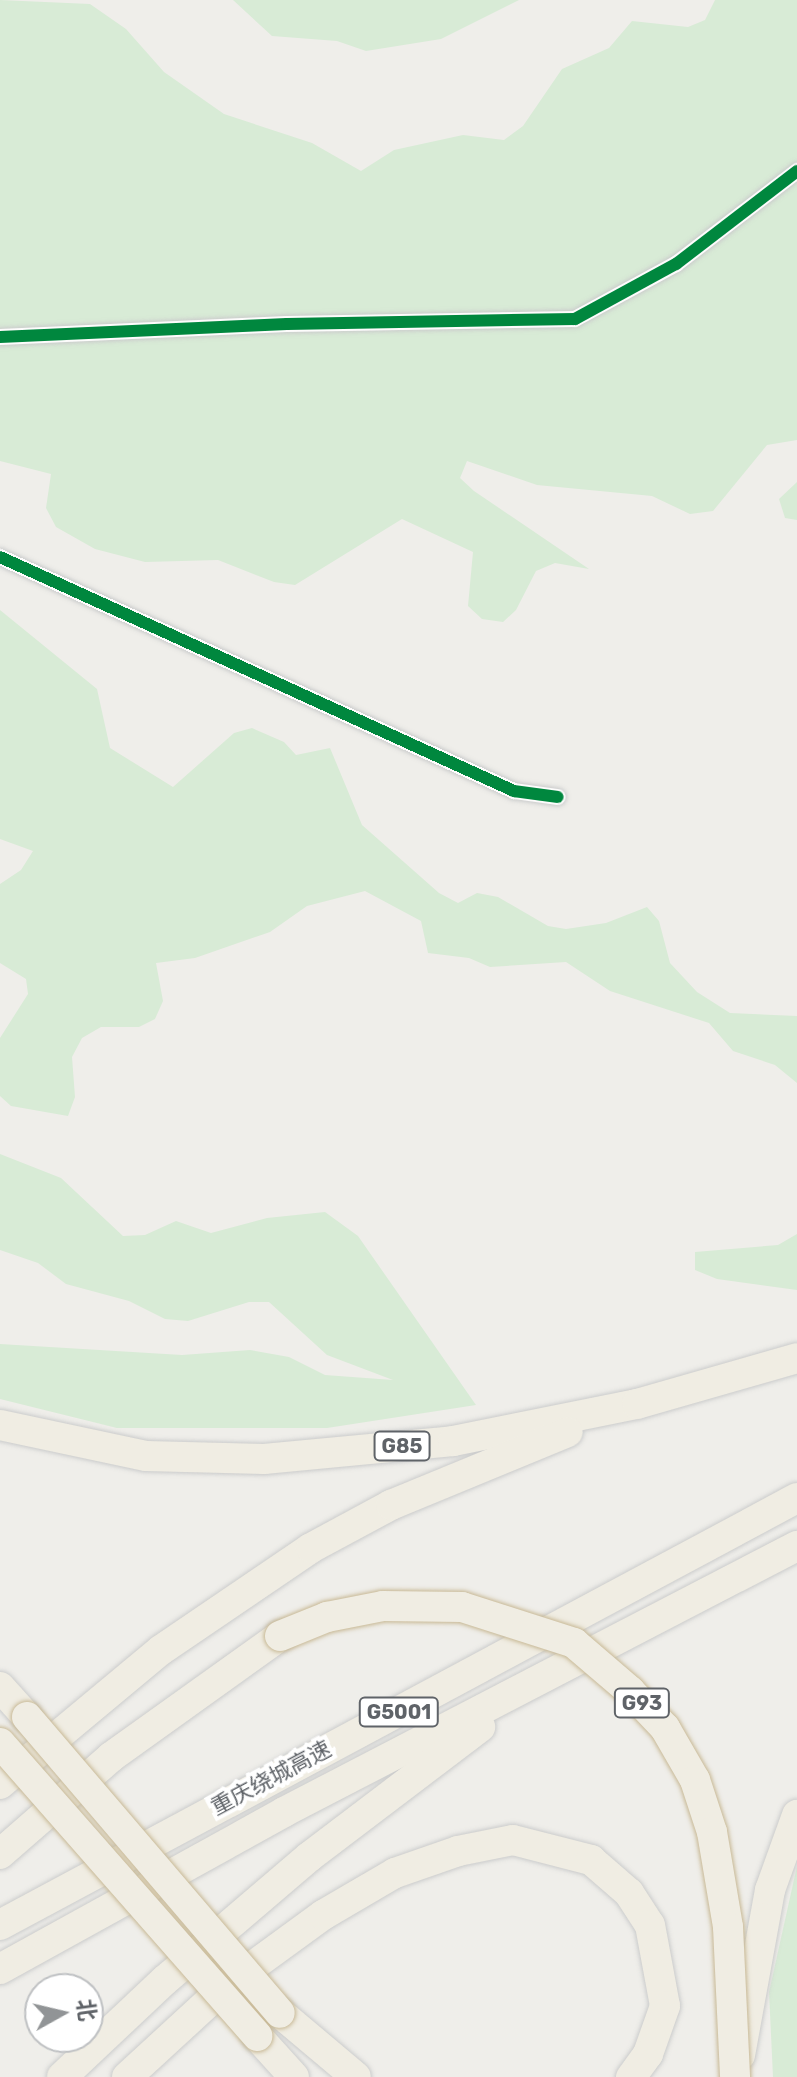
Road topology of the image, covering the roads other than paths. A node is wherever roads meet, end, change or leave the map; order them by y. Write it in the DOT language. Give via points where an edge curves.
graph roads {
  1 [pos="797,171"];
  2 [pos="0,337"];
  3 [pos="0,557"];
  4 [pos="558,797"];
  5 [pos="797,1358"];
  6 [pos="637,1404"];
  7 [pos="0,1425"];
  8 [pos="797,1498"];
  9 [pos="797,1546"];
  10 [pos="0,1687"];
  11 [pos="527,1689"];
  12 [pos="0,1743"];
  13 [pos="0,1784"];
  14 [pos="797,1815"];
  15 [pos="0,1854"];
  16 [pos="0,1925"];
  17 [pos="0,1969"];
  18 [pos="280,2013"];
  19 [pos="62,2077"];
  20 [pos="127,2077"];
  21 [pos="294,2077"];
  22 [pos="338,2077"];
  23 [pos="356,2077"];
  24 [pos="631,2077"];
  25 [pos="735,2077"];
  1 -- 2 [label="street" via="676,264 575,319 287,324"];
  3 -- 4 [label="street" via="514,791"];
  5 -- 6 [label="highway, G85"];
  6 -- 7 [label="highway, G85" via="453,1441 264,1459 146,1456"];
  6 -- 13 [label="highway" via="391,1505 311,1548 161,1650"];
  8 -- 16 [label="highway, 重庆绕城高速 / G5001"];
  9 -- 11 [label="highway, 重庆绕城高速"];
  10 -- 18 [label="highway, bridge"];
  11 -- 17 [label="highway, 重庆绕城高速 / G5001" via="284,1812"];
  11 -- 19 [label="highway" via="309,1857"];
  12 -- 21 [label="highway, bridge"];
  14 -- 25 [label="highway, bridge" via="770,1890"];
  15 -- 25 [label="highway, G93, bridge" via="111,1757 280,1636 327,1617 383,1606 462,1607 574,1643 665,1728 695,1780 712,1832 728,1927"];
  18 -- 22 [label="highway"];
  18 -- 23 [label="highway"];
  20 -- 24 [label="highway" via="227,1985 323,1915 395,1873 458,1851 513,1840 591,1860 629,1893 650,1925 665,2006 648,2054"];
}
